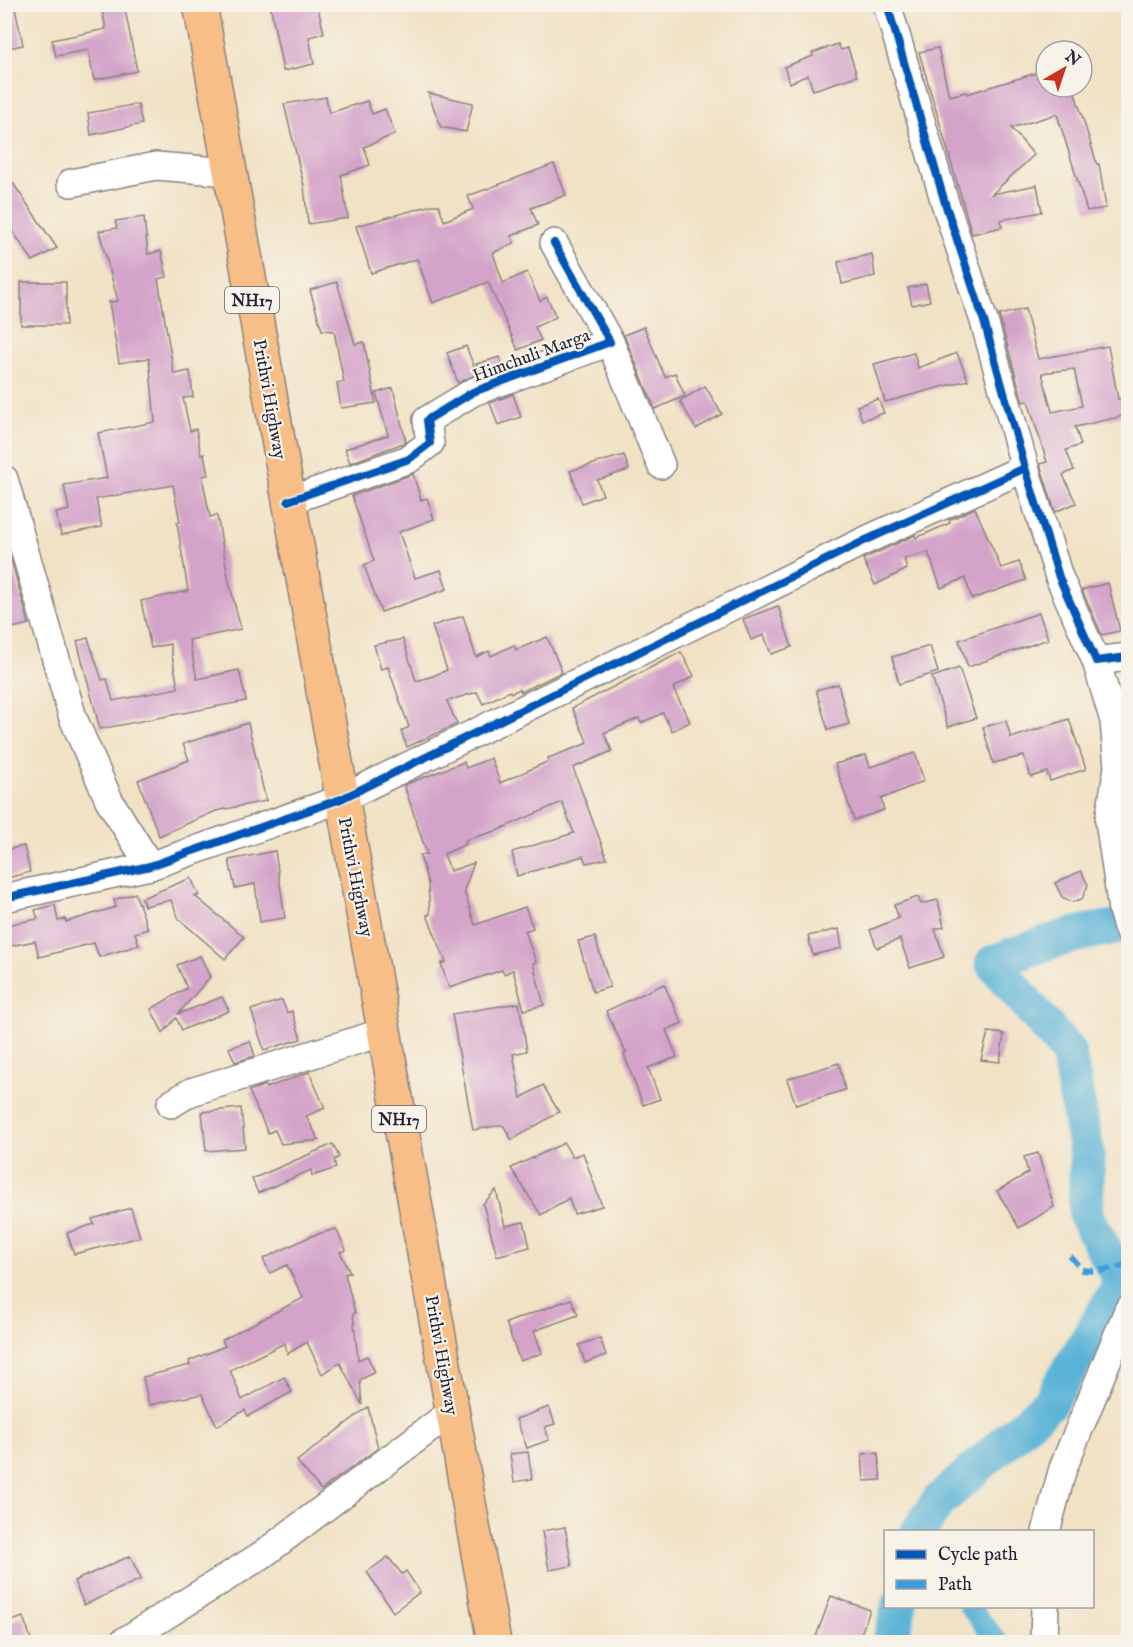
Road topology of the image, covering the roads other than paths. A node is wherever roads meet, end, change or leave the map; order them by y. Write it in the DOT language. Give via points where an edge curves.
graph roads {
  1 [pos="200,4"];
  2 [pos="886,4"];
  3 [pos="230,172"];
  4 [pos="70,183"];
  5 [pos="554,243"];
  6 [pos="610,342"];
  7 [pos="661,465"];
  8 [pos="1024,468"];
  9 [pos="4,479"];
  10 [pos="288,501"];
  11 [pos="1128,657"];
  12 [pos="1096,661"];
  13 [pos="341,799"];
  14 [pos="150,866"];
  15 [pos="4,898"];
  16 [pos="1125,920"];
  17 [pos="384,1032"];
  18 [pos="171,1104"];
  19 [pos="1128,1310"];
  20 [pos="453,1411"];
  21 [pos="1047,1530"];
  22 [pos="1045,1608"];
  23 [pos="123,1642"];
  24 [pos="494,1642"];
  25 [pos="1044,1642"];
  1 -- 3 [label="highway, Prithvi Highway / NH17"];
  2 -- 8 [label="street" via="984,321"];
  3 -- 4 [label="street" via="156,166"];
  3 -- 10 [label="highway, Prithvi Highway / NH17"];
  5 -- 6 [label="street, Himchuli Marga"];
  6 -- 7 [label="street"];
  6 -- 10 [label="street, Himchuli Marga" via="472,392 427,420 430,443 409,459"];
  8 -- 12 [label="street" via="1059,578"];
  8 -- 13 [label="street" via="864,541"];
  9 -- 14 [label="street" via="73,718 110,801"];
  10 -- 13 [label="highway, Prithvi Highway / NH17"];
  11 -- 12 [label="street"];
  12 -- 16 [label="street" via="1114,721 1118,768 1109,820"];
  13 -- 14 [label="street"];
  13 -- 17 [label="highway, Prithvi Highway / NH17"];
  14 -- 15 [label="street"];
  17 -- 18 [label="street" via="191,1092"];
  17 -- 20 [label="highway, Prithvi Highway / NH17"];
  19 -- 21 [label="street" via="1063,1468"];
  20 -- 23 [label="street" via="262,1555"];
  20 -- 24 [label="highway, Prithvi Highway / NH17"];
  22 -- 25 [label="street"];
}
